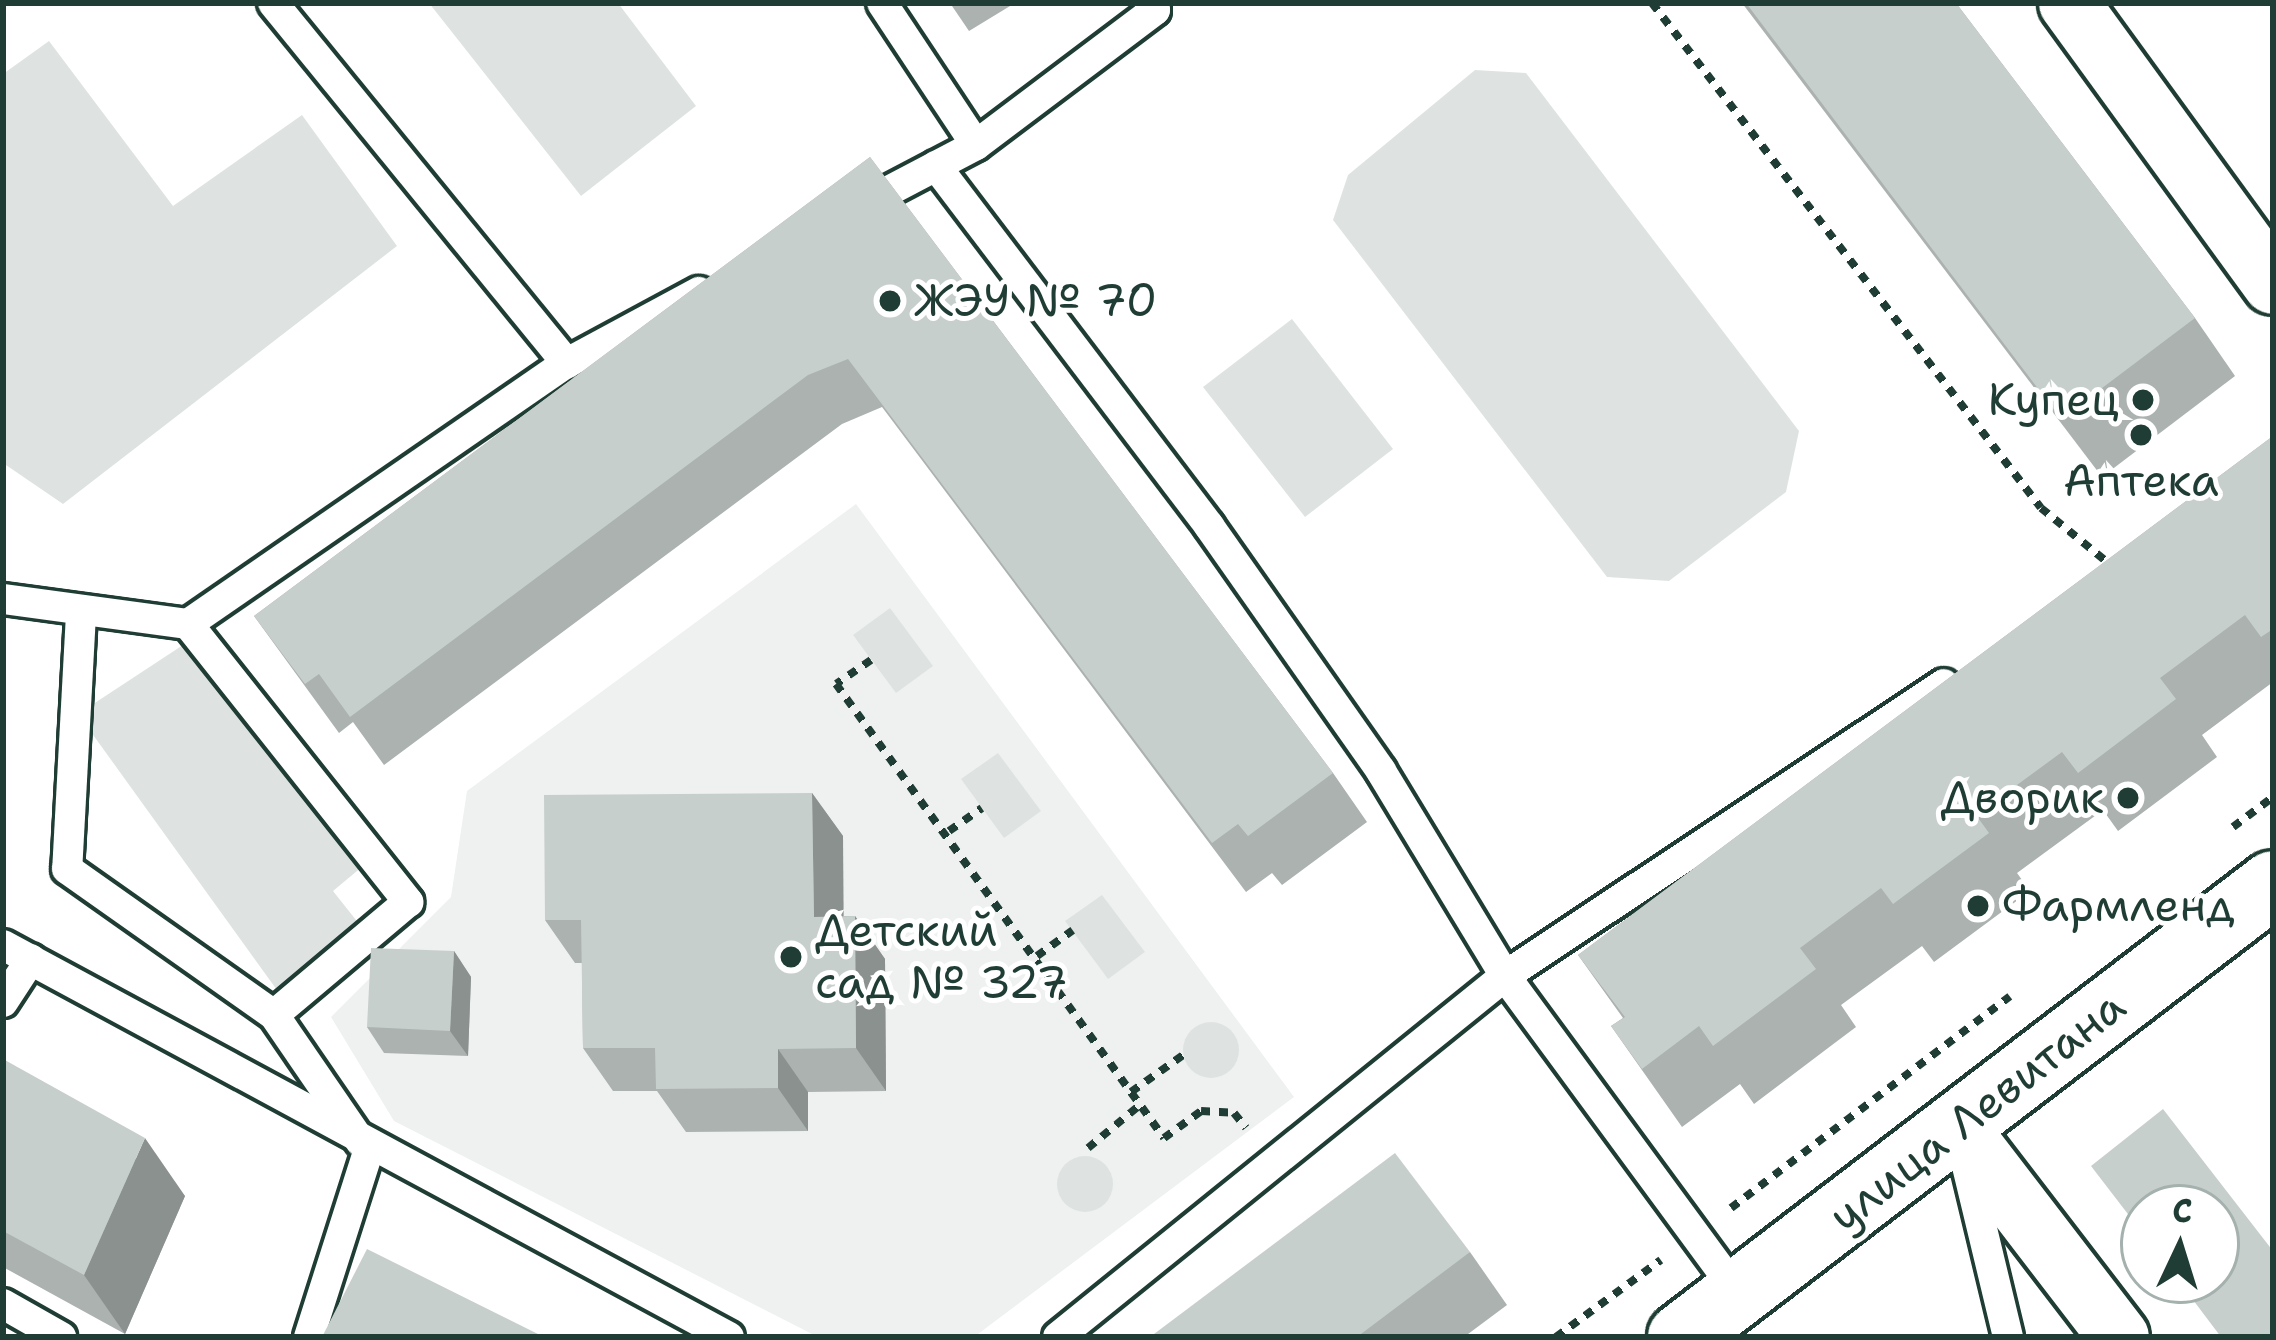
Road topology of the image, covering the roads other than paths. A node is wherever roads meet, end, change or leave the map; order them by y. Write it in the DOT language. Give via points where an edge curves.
graph roads {
  1 [pos="274,3"];
  2 [pos="881,3"];
  3 [pos="1150,3"];
  4 [pos="2069,3"];
  5 [pos="976,145"];
  6 [pos="936,166"];
  7 [pos="833,221"];
  8 [pos="731,275"];
  9 [pos="2273,284"];
  10 [pos="567,362"];
  11 [pos="3,598"];
  12 [pos="81,614"];
  13 [pos="188,624"];
  14 [pos="1978,662"];
  15 [pos="2273,884"];
  16 [pos="17,952"];
  17 [pos="1504,976"];
  18 [pos="3,1002"];
  19 [pos="274,1015"];
  20 [pos="1958,1126"];
  21 [pos="368,1152"];
  22 [pos="1739,1294"];
  23 [pos="3,1304"];
  24 [pos="62,1337"];
  25 [pos="309,1337"];
  26 [pos="730,1337"];
  27 [pos="1058,1337"];
  28 [pos="1681,1337"];
  29 [pos="2008,1337"];
  30 [pos="2119,1337"];
  1 -- 10 [label="lane"];
  2 -- 5 [label="lane"];
  3 -- 5 [label="lane" via="1155,10"];
  4 -- 9 [label="street"];
  5 -- 6 [label="lane"];
  6 -- 7 [label="lane"];
  6 -- 17 [label="lane" via="1368,752"];
  8 -- 10 [label="lane"];
  10 -- 13 [label="lane"];
  11 -- 12 [label="lane"];
  12 -- 13 [label="lane"];
  12 -- 19 [label="lane" via="68,868"];
  13 -- 19 [label="lane" via="408,902"];
  14 -- 17 [label="lane"];
  15 -- 20 [label="street, улица Левитана"];
  16 -- 18 [label="lane"];
  16 -- 21 [label="lane"];
  17 -- 22 [label="lane"];
  17 -- 27 [label="lane"];
  19 -- 21 [label="lane"];
  20 -- 22 [label="street, улица Левитана"];
  20 -- 29 [label="lane"];
  20 -- 30 [label="street"];
  21 -- 25 [label="lane"];
  21 -- 26 [label="lane"];
  22 -- 28 [label="street, улица Левитана"];
  23 -- 24 [label="lane"];
}
